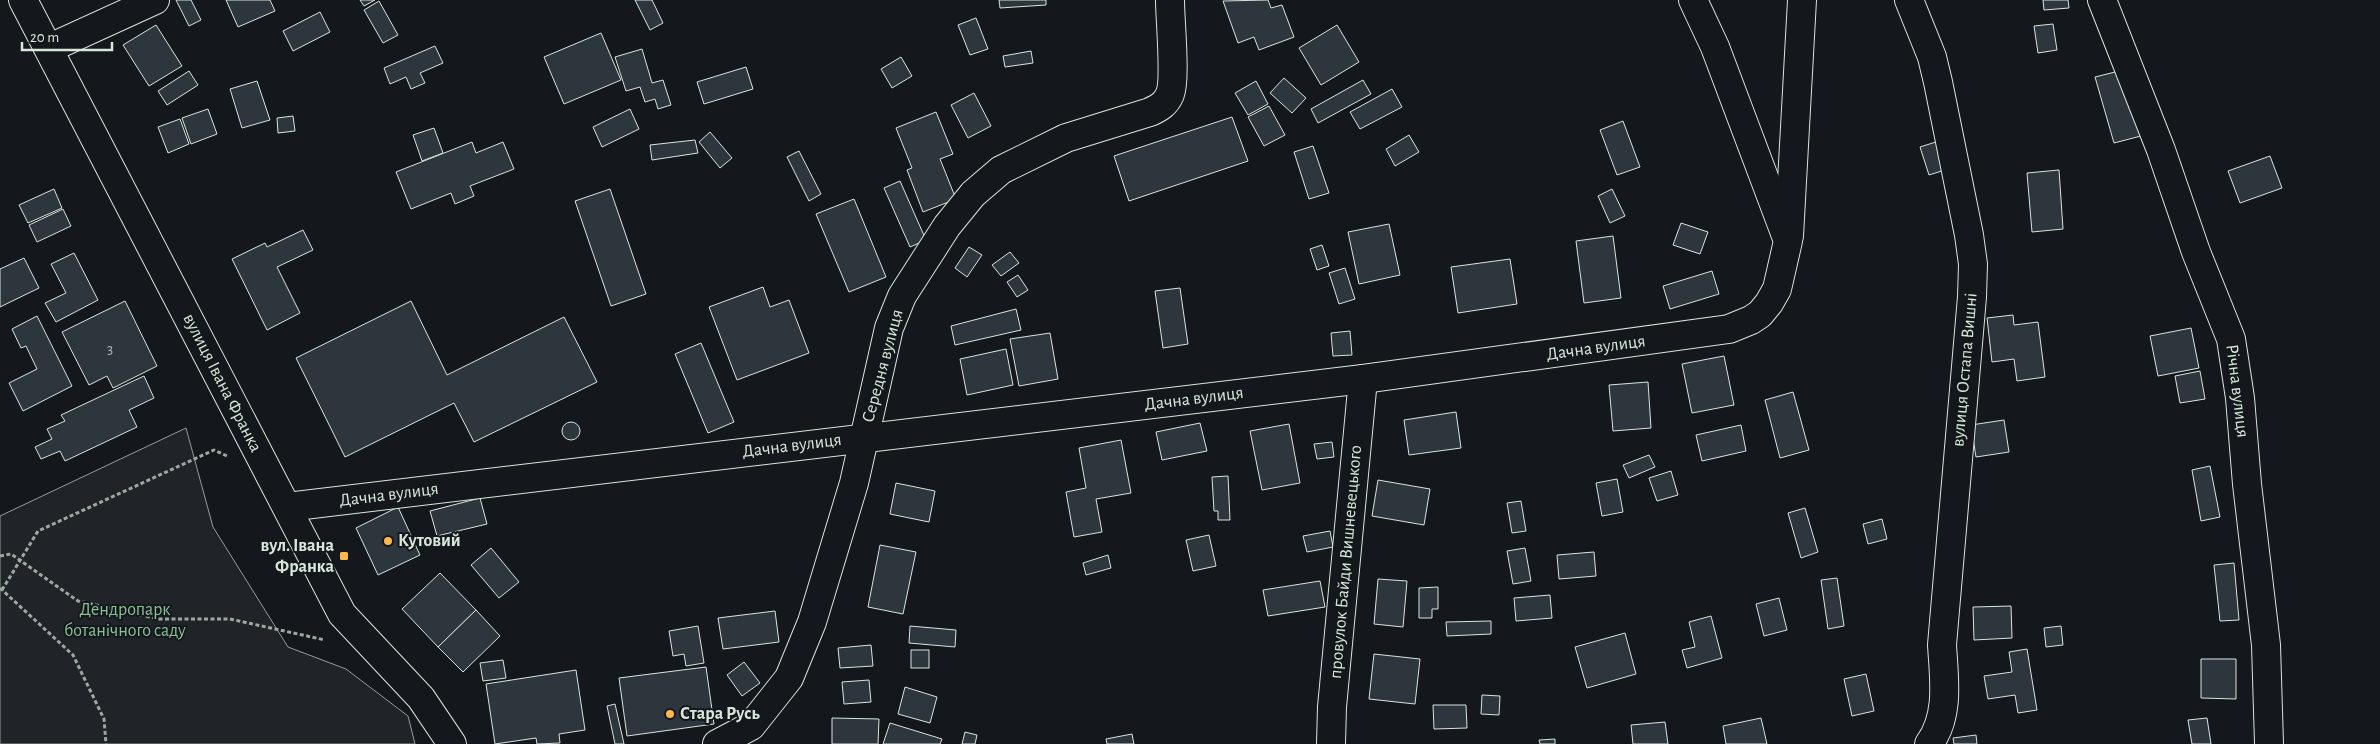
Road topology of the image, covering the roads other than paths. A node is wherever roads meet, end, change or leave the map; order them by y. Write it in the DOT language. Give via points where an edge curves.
graph roads {
  1 [pos="23,0"];
  2 [pos="154,0"];
  3 [pos="1170,0"];
  4 [pos="1693,0"];
  5 [pos="1802,0"];
  6 [pos="1909,0"];
  7 [pos="2102,0"];
  8 [pos="50,48"];
  9 [pos="1788,241"];
  10 [pos="1363,379"];
  11 [pos="864,437"];
  12 [pos="287,507"];
  13 [pos="452,744"];
  14 [pos="717,744"];
  15 [pos="1331,744"];
  16 [pos="1929,744"];
  17 [pos="2269,744"];
  1 -- 8 [label="street, вулиця Івана Франка"];
  2 -- 8 [label="street"];
  3 -- 11 [label="street, Середня вулиця" via="1172,81 1166,101 1150,112 1066,138 1001,170 972,194 947,226 902,296 889,328"];
  4 -- 9 [label="street" via="1715,47"];
  5 -- 9 [label="street, Дачна вулиця"];
  6 -- 16 [label="street, вулиця Остапа Вишні" via="1932,57 1973,264 1942,645 1945,688 1942,718"];
  7 -- 17 [label="street, Річна вулиця" via="2231,339 2266,645"];
  8 -- 12 [label="street, вулиця Івана Франка"];
  9 -- 10 [label="street, Дачна вулиця" via="1779,282 1769,303 1760,314 1729,330"];
  10 -- 11 [label="street, Дачна вулиця"];
  10 -- 15 [label="street, провулок Байди Вишневецького"];
  11 -- 12 [label="street, Дачна вулиця"];
  11 -- 14 [label="street, Середня вулиця" via="854,483 812,622 789,678 752,726"];
  12 -- 13 [label="street, вулиця Івана Франка" via="342,614 421,698"];
}
